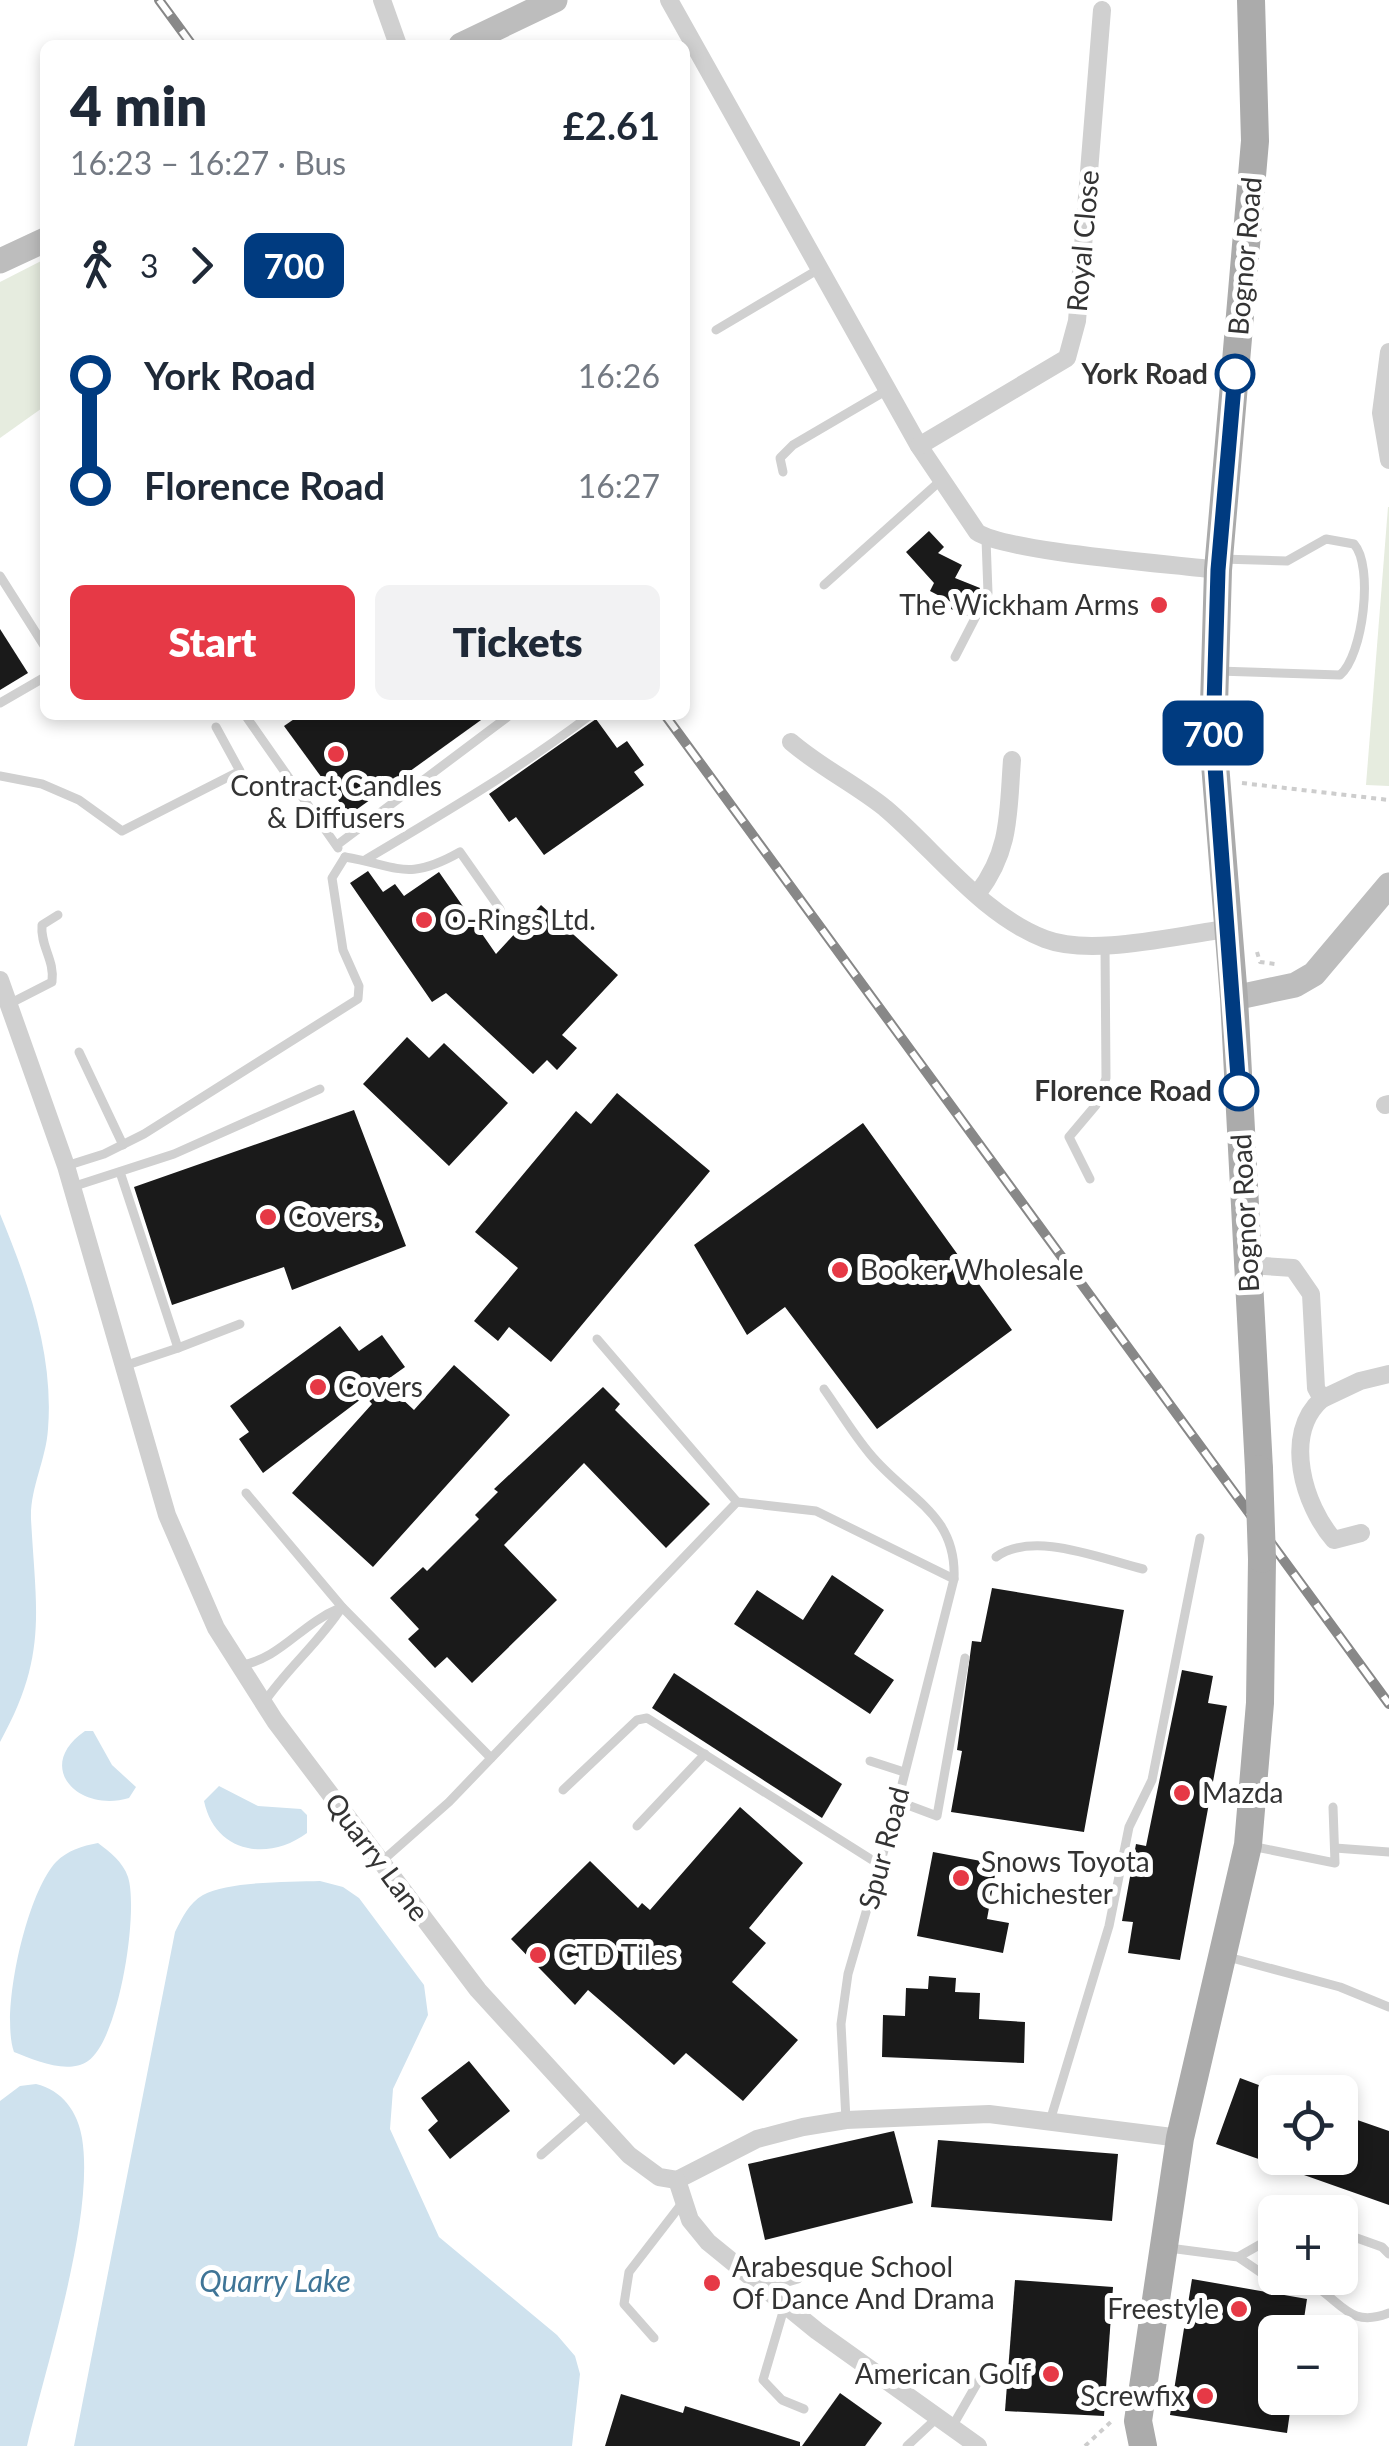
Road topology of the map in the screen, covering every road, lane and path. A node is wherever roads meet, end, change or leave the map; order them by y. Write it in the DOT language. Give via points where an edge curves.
graph roads {
  1 [pos="382,0"];
  2 [pos="555,0"];
  3 [pos="669,0"];
  4 [pos="1251,0"];
  5 [pos="1102,10"];
  6 [pos="396,40"];
  7 [pos="472,40"];
  8 [pos="40,242"];
  9 [pos="0,261"];
  10 [pos="820,269"];
  11 [pos="716,330"];
  12 [pos="1389,352"];
  13 [pos="887,390"];
  14 [pos="918,446"];
  15 [pos="1389,460"];
  16 [pos="783,472"];
  17 [pos="939,482"];
  18 [pos="986,538"];
  19 [pos="1218,564"];
  20 [pos="0,576"];
  21 [pos="824,586"];
  22 [pos="40,639"];
  23 [pos="956,656"];
  24 [pos="1215,670"];
  25 [pos="40,680"];
  26 [pos="0,703"];
  27 [pos="249,720"];
  28 [pos="503,720"];
  29 [pos="584,720"];
  30 [pos="216,727"];
  31 [pos="790,742"];
  32 [pos="1012,760"];
  33 [pos="0,776"];
  34 [pos="1217,782"];
  35 [pos="1389,800"];
  36 [pos="337,845"];
  37 [pos="345,857"];
  38 [pos="365,860"];
  39 [pos="1389,885"];
  40 [pos="978,893"];
  41 [pos="500,909"];
  42 [pos="58,915"];
  43 [pos="1240,934"];
  44 [pos="1105,943"];
  45 [pos="1282,966"];
  46 [pos="0,980"];
  47 [pos="1234,998"];
  48 [pos="10,1004"];
  49 [pos="78,1052"];
  50 [pos="320,1089"];
  51 [pos="123,1145"];
  52 [pos="66,1166"];
  53 [pos="120,1172"];
  54 [pos="1090,1178"];
  55 [pos="70,1188"];
  56 [pos="1248,1265"];
  57 [pos="240,1324"];
  58 [pos="597,1339"];
  59 [pos="178,1348"];
  60 [pos="126,1365"];
  61 [pos="1389,1374"];
  62 [pos="824,1389"];
  63 [pos="1322,1399"];
  64 [pos="246,1493"];
  65 [pos="737,1502"];
  66 [pos="1361,1533"];
  67 [pos="1200,1538"];
  68 [pos="996,1557"];
  69 [pos="1143,1569"];
  70 [pos="954,1579"];
  71 [pos="342,1607"];
  72 [pos="965,1658"];
  73 [pos="239,1666"];
  74 [pos="263,1704"];
  75 [pos="705,1754"];
  76 [pos="491,1758"];
  77 [pos="870,1761"];
  78 [pos="904,1772"];
  79 [pos="562,1790"];
  80 [pos="897,1802"];
  81 [pos="1333,1807"];
  82 [pos="637,1826"];
  83 [pos="1248,1845"];
  84 [pos="1335,1848"];
  85 [pos="1389,1852"];
  86 [pos="380,1862"];
  87 [pos="880,1866"];
  88 [pos="1225,1957"];
  89 [pos="1389,2007"];
  90 [pos="589,2113"];
  91 [pos="846,2120"];
  92 [pos="1050,2121"];
  93 [pos="1180,2138"];
  94 [pos="541,2154"];
  95 [pos="676,2180"];
  96 [pos="683,2202"];
  97 [pos="1358,2238"];
  98 [pos="1258,2245"];
  99 [pos="1161,2247"];
  100 [pos="1389,2254"];
  101 [pos="1238,2256"];
  102 [pos="1258,2271"];
  103 [pos="798,2279"];
  104 [pos="764,2289"];
  105 [pos="1325,2295"];
  106 [pos="785,2305"];
  107 [pos="1389,2313"];
  108 [pos="654,2338"];
  109 [pos="979,2380"];
  110 [pos="804,2409"];
  111 [pos="945,2422"];
  112 [pos="1140,2433"];
  113 [pos="907,2446"];
  114 [pos="978,2446"];
  115 [pos="1121,2446"];
  1 -- 6 [label="street"];
  2 -- 7 [label="street"];
  3 -- 10 [label="street"];
  4 -- 19 [label="main road, Bognor Road" via="1255,141"];
  5 -- 14 [label="street, Royal Close" via="1077,321 1068,358"];
  8 -- 9 [label="street"];
  10 -- 11 [label="lane"];
  10 -- 13 [label="street"];
  12 -- 15 [label="street" via="1381,412"];
  13 -- 14 [label="street"];
  13 -- 16 [label="lane" via="793,445 780,458"];
  14 -- 17 [label="street"];
  17 -- 18 [label="street"];
  17 -- 21 [label="lane"];
  18 -- 19 [label="street"];
  18 -- 23 [label="lane" via="988,593"];
  19 -- 24 [label="main road, Bognor Road"];
  19 -- 24 [label="lane" via="1287,561 1326,540 1354,544 1365,562 1357,654 1340,675"];
  20 -- 22 [label="lane"];
  24 -- 34 [label="main road, Bognor Road"];
  25 -- 26 [label="lane"];
  27 -- 36 [label="lane"];
  28 -- 36 [label="lane"];
  29 -- 38 [label="lane" via="530,761"];
  30 -- 33 [label="lane" via="240,771 122,831 79,800"];
  31 -- 40 [label="street" via="882,806"];
  32 -- 40 [label="street" via="1005,847"];
  34 -- 35 [label="path"];
  34 -- 43 [label="main road, Bognor Road"];
  36 -- 37 [label="lane"];
  37 -- 38 [label="lane"];
  37 -- 51 [label="lane" via="332,878 358,998"];
  38 -- 41 [label="lane" via="396,872 420,870 460,852"];
  39 -- 47 [label="street" via="1314,974 1295,985"];
  40 -- 44 [label="street" via="1046,940"];
  42 -- 48 [label="lane" via="42,924 40,940 54,968 52,982"];
  43 -- 44 [label="street"];
  43 -- 45 [label="path" via="1260,962"];
  43 -- 47 [label="main road, Bognor Road"];
  44 -- 54 [label="lane" via="1106,1078 1096,1105 1069,1138"];
  46 -- 48 [label="street, Quarry Lane"];
  47 -- 56 [label="main road, Bognor Road"];
  48 -- 52 [label="street, Quarry Lane"];
  49 -- 51 [label="lane"];
  50 -- 53 [label="lane"];
  51 -- 52 [label="lane"];
  52 -- 55 [label="street, Quarry Lane"];
  53 -- 55 [label="lane"];
  53 -- 59 [label="lane"];
  55 -- 60 [label="street, Quarry Lane"];
  56 -- 63 [label="street" via="1293,1268 1306,1284"];
  56 -- 83 [label="main road, Bognor Road, bridge" via="1262,1558 1260,1703"];
  57 -- 59 [label="lane"];
  58 -- 65 [label="lane"];
  59 -- 60 [label="lane"];
  60 -- 73 [label="street, Quarry Lane" via="167,1515 198,1592"];
  61 -- 63 [label="street"];
  62 -- 70 [label="lane" via="870,1455 948,1534"];
  63 -- 66 [label="street" via="1302,1431 1309,1500 1334,1540"];
  64 -- 71 [label="lane"];
  65 -- 70 [label="lane" via="816,1511"];
  65 -- 76 [label="lane"];
  67 -- 92 [label="lane" via="1152,1780 1130,1827"];
  68 -- 69 [label="lane" via="1051,1547"];
  70 -- 78 [label="lane, Spur Road"];
  71 -- 73 [label="lane" via="310,1620 268,1661"];
  71 -- 74 [label="lane"];
  71 -- 76 [label="lane"];
  72 -- 80 [label="lane" via="937,1816"];
  73 -- 74 [label="street, Quarry Lane"];
  74 -- 86 [label="street, Quarry Lane"];
  75 -- 79 [label="lane" via="660,1724 637,1720"];
  75 -- 82 [label="lane"];
  75 -- 87 [label="lane"];
  76 -- 86 [label="lane"];
  77 -- 78 [label="lane"];
  78 -- 80 [label="lane, Spur Road"];
  80 -- 87 [label="lane, Spur Road"];
  81 -- 84 [label="lane"];
  83 -- 84 [label="lane" via="1336,1864"];
  83 -- 88 [label="main road, Bognor Road"];
  84 -- 85 [label="lane"];
  86 -- 90 [label="street, Quarry Lane" via="478,1990"];
  87 -- 91 [label="lane, Spur Road" via="846,1990"];
  88 -- 89 [label="lane"];
  88 -- 93 [label="main road, Bognor Road"];
  90 -- 94 [label="lane"];
  90 -- 95 [label="street, Quarry Lane" via="628,2155 659,2177"];
  91 -- 92 [label="street" via="989,2114"];
  91 -- 95 [label="street" via="757,2139"];
  92 -- 93 [label="street"];
  93 -- 99 [label="main road, Bognor Road"];
  95 -- 96 [label="street"];
  96 -- 104 [label="street" via="708,2242"];
  96 -- 108 [label="lane" via="624,2284 624,2304"];
  97 -- 100 [label="lane"];
  98 -- 101 [label="lane"];
  99 -- 101 [label="lane"];
  99 -- 112 [label="main road, Bognor Road"];
  101 -- 102 [label="lane"];
  103 -- 104 [label="lane"];
  104 -- 106 [label="street"];
  105 -- 107 [label="lane" via="1340,2310 1372,2319"];
  106 -- 110 [label="lane" via="763,2380 782,2400"];
  106 -- 111 [label="street"];
  109 -- 111 [label="lane"];
  111 -- 113 [label="lane"];
  111 -- 114 [label="street"];
  112 -- 115 [label="main road"];
}
